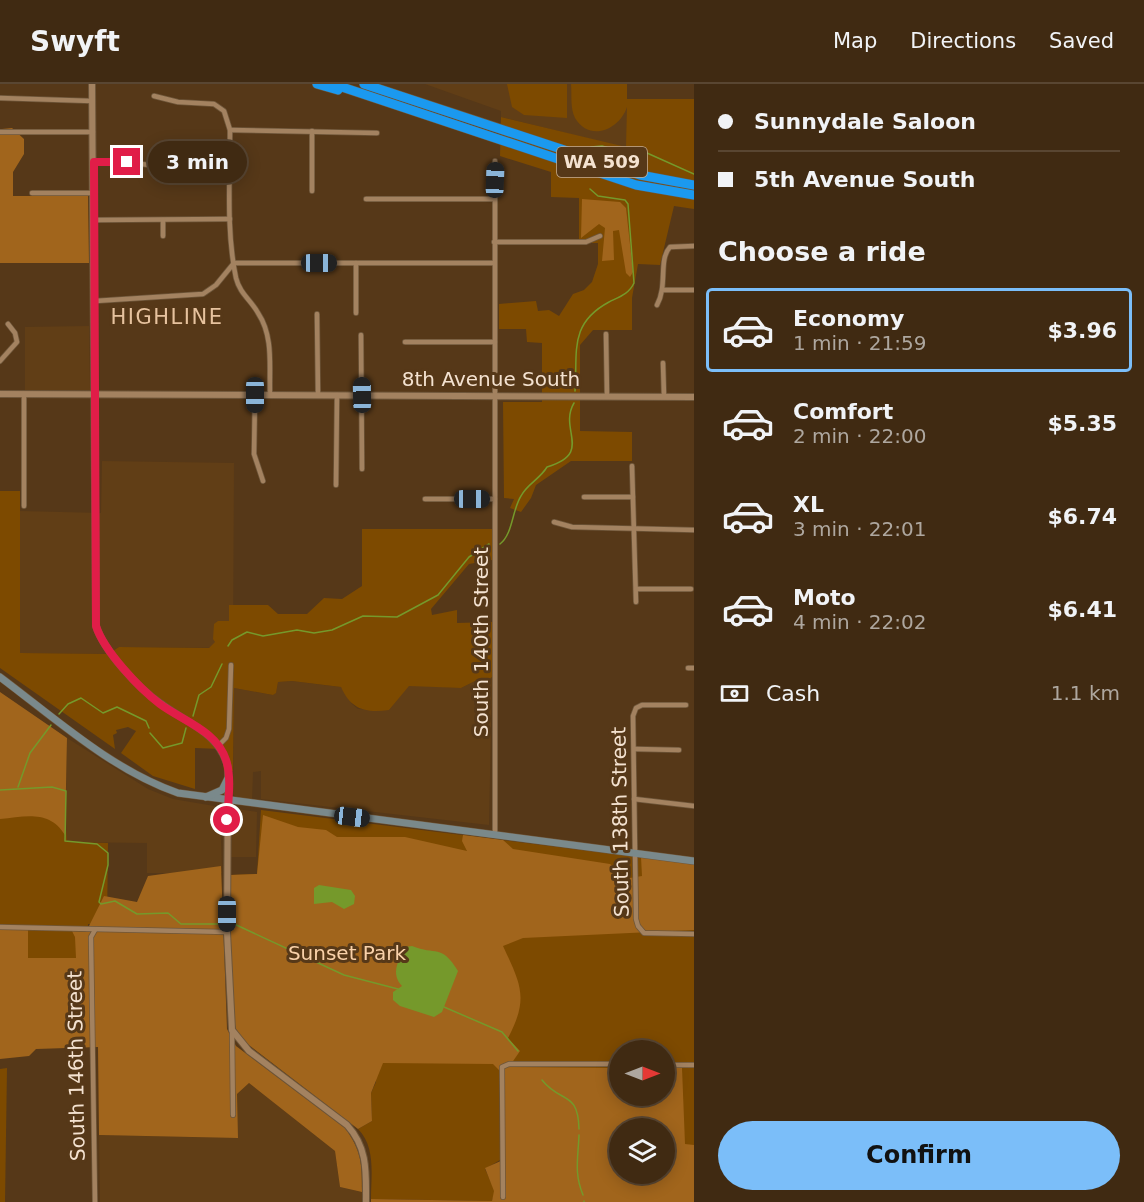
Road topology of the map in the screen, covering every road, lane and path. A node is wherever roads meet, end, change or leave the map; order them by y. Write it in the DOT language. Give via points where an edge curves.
graph roads {
  1 [pos="92,84"];
  2 [pos="317,84"];
  3 [pos="333,84"];
  4 [pos="364,84"];
  5 [pos="372,84"];
  6 [pos="154,96"];
  7 [pos="0,98"];
  8 [pos="408,99"];
  9 [pos="376,100"];
  10 [pos="93,101"];
  11 [pos="230,130"];
  12 [pos="312,131"];
  13 [pos="0,132"];
  14 [pos="93,132"];
  15 [pos="377,132"];
  16 [pos="495,161"];
  17 [pos="94,162"];
  18 [pos="230,166"];
  19 [pos="694,185"];
  20 [pos="312,191"];
  21 [pos="32,193"];
  22 [pos="95,193"];
  23 [pos="694,195"];
  24 [pos="366,199"];
  25 [pos="494,199"];
  26 [pos="230,219"];
  27 [pos="95,220"];
  28 [pos="163,220"];
  29 [pos="163,236"];
  30 [pos="600,236"];
  31 [pos="494,242"];
  32 [pos="694,246"];
  33 [pos="234,263"];
  34 [pos="356,263"];
  35 [pos="494,263"];
  36 [pos="664,290"];
  37 [pos="694,290"];
  38 [pos="95,301"];
  39 [pos="657,305"];
  40 [pos="356,313"];
  41 [pos="318,314"];
  42 [pos="8,324"];
  43 [pos="606,334"];
  44 [pos="361,335"];
  45 [pos="405,342"];
  46 [pos="495,342"];
  47 [pos="0,362"];
  48 [pos="663,363"];
  49 [pos="0,394"];
  50 [pos="24,395"];
  51 [pos="96,395"];
  52 [pos="255,395"];
  53 [pos="270,395"];
  54 [pos="318,395"];
  55 [pos="337,395"];
  56 [pos="362,395"];
  57 [pos="495,396"];
  58 [pos="606,396"];
  59 [pos="664,396"];
  60 [pos="694,397"];
  61 [pos="632,466"];
  62 [pos="362,469"];
  63 [pos="263,481"];
  64 [pos="336,485"];
  65 [pos="584,497"];
  66 [pos="633,497"];
  67 [pos="425,499"];
  68 [pos="495,499"];
  69 [pos="24,506"];
  70 [pos="554,522"];
  71 [pos="634,529"];
  72 [pos="694,530"];
  73 [pos="636,589"];
  74 [pos="691,589"];
  75 [pos="636,602"];
  76 [pos="231,665"];
  77 [pos="0,677"];
  78 [pos="686,705"];
  79 [pos="219,745"];
  80 [pos="635,749"];
  81 [pos="679,750"];
  82 [pos="228,778"];
  83 [pos="204,798"];
  84 [pos="634,799"];
  85 [pos="228,801"];
  86 [pos="694,806"];
  87 [pos="495,835"];
  88 [pos="634,854"];
  89 [pos="694,861"];
  90 [pos="0,927"];
  91 [pos="94,930"];
  92 [pos="227,932"];
  93 [pos="694,934"];
  94 [pos="232,1030"];
  95 [pos="609,1064"];
  96 [pos="675,1065"];
  97 [pos="694,1065"];
  98 [pos="233,1115"];
  99 [pos="503,1197"];
  100 [pos="95,1202"];
  101 [pos="366,1202"];
  1 -- 10 [label="street"];
  2 -- 9 [label="highway"];
  3 -- 9 [label="highway, WA 509"];
  4 -- 8 [label="highway, WA 509"];
  5 -- 8 [label="highway"];
  6 -- 11 [label="street" via="214,104 224,111"];
  7 -- 10 [label="street"];
  8 -- 19 [label="highway, WA 509" via="640,175"];
  9 -- 23 [label="highway, WA 509" via="636,185"];
  10 -- 14 [label="street"];
  11 -- 12 [label="street"];
  11 -- 18 [label="street"];
  12 -- 15 [label="street"];
  12 -- 20 [label="street"];
  13 -- 14 [label="street"];
  14 -- 17 [label="street"];
  16 -- 25 [label="street, South 140th Street"];
  17 -- 18 [label="street"];
  17 -- 22 [label="street"];
  18 -- 26 [label="street"];
  21 -- 22 [label="street"];
  22 -- 27 [label="street"];
  24 -- 25 [label="street"];
  25 -- 31 [label="street, South 140th Street"];
  26 -- 28 [label="street"];
  26 -- 33 [label="street"];
  27 -- 28 [label="street"];
  27 -- 38 [label="street"];
  28 -- 29 [label="street"];
  30 -- 31 [label="street" via="586,242"];
  31 -- 35 [label="street, South 140th Street"];
  32 -- 36 [label="street" via="670,247 665,253"];
  33 -- 34 [label="street"];
  33 -- 38 [label="street" via="203,294"];
  33 -- 53 [label="street" via="239,287 258,311 268,337"];
  34 -- 35 [label="street"];
  34 -- 40 [label="street"];
  35 -- 46 [label="street, South 140th Street"];
  36 -- 37 [label="street"];
  36 -- 39 [label="street"];
  38 -- 51 [label="street"];
  41 -- 54 [label="street"];
  42 -- 47 [label="street" via="17,342"];
  43 -- 58 [label="street"];
  44 -- 56 [label="street"];
  45 -- 46 [label="street"];
  46 -- 57 [label="street, South 140th Street"];
  48 -- 59 [label="street"];
  49 -- 50 [label="street, 8th Avenue South"];
  50 -- 51 [label="street, 8th Avenue South"];
  50 -- 69 [label="street"];
  51 -- 52 [label="street, 8th Avenue South"];
  51 -- 79 [label="street" via="96,626 105,645 148,693"];
  52 -- 53 [label="street, 8th Avenue South"];
  52 -- 63 [label="street" via="254,454"];
  53 -- 54 [label="street, 8th Avenue South"];
  54 -- 55 [label="street, 8th Avenue South"];
  55 -- 56 [label="street, 8th Avenue South"];
  55 -- 64 [label="street"];
  56 -- 57 [label="street, 8th Avenue South"];
  56 -- 62 [label="street"];
  57 -- 58 [label="street, 8th Avenue South"];
  57 -- 68 [label="street, South 140th Street"];
  58 -- 59 [label="street, 8th Avenue South"];
  59 -- 60 [label="street, 8th Avenue South"];
  61 -- 66 [label="street"];
  65 -- 66 [label="street"];
  66 -- 71 [label="street"];
  67 -- 68 [label="street"];
  68 -- 87 [label="street, South 140th Street"];
  70 -- 71 [label="street" via="572,527"];
  71 -- 72 [label="street"];
  71 -- 73 [label="street"];
  73 -- 74 [label="street"];
  73 -- 75 [label="street"];
  76 -- 79 [label="street" via="229,729"];
  77 -- 83 [label="main road" via="124,768 157,786"];
  78 -- 80 [label="street, South 138th Street" via="636,708"];
  79 -- 82 [label="street" via="226,759"];
  80 -- 81 [label="street"];
  80 -- 84 [label="street, South 138th Street"];
  82 -- 83 [label="main road" via="222,790"];
  82 -- 85 [label="street"];
  83 -- 85 [label="main road"];
  84 -- 86 [label="street"];
  84 -- 88 [label="street, South 138th Street"];
  85 -- 87 [label="main road"];
  85 -- 92 [label="street"];
  87 -- 88 [label="main road"];
  88 -- 89 [label="main road"];
  88 -- 93 [label="street, South 138th Street" via="638,863 637,922 644,933"];
  90 -- 91 [label="street"];
  91 -- 92 [label="street" via="102,927"];
  91 -- 100 [label="street, South 146th Street" via="91,937"];
  92 -- 94 [label="street"];
  94 -- 98 [label="street"];
  94 -- 101 [label="street" via="249,1052 358,1137 364,1153"];
  95 -- 99 [label="street" via="502,1067"];
  96 -- 97 [label="street"];
}
